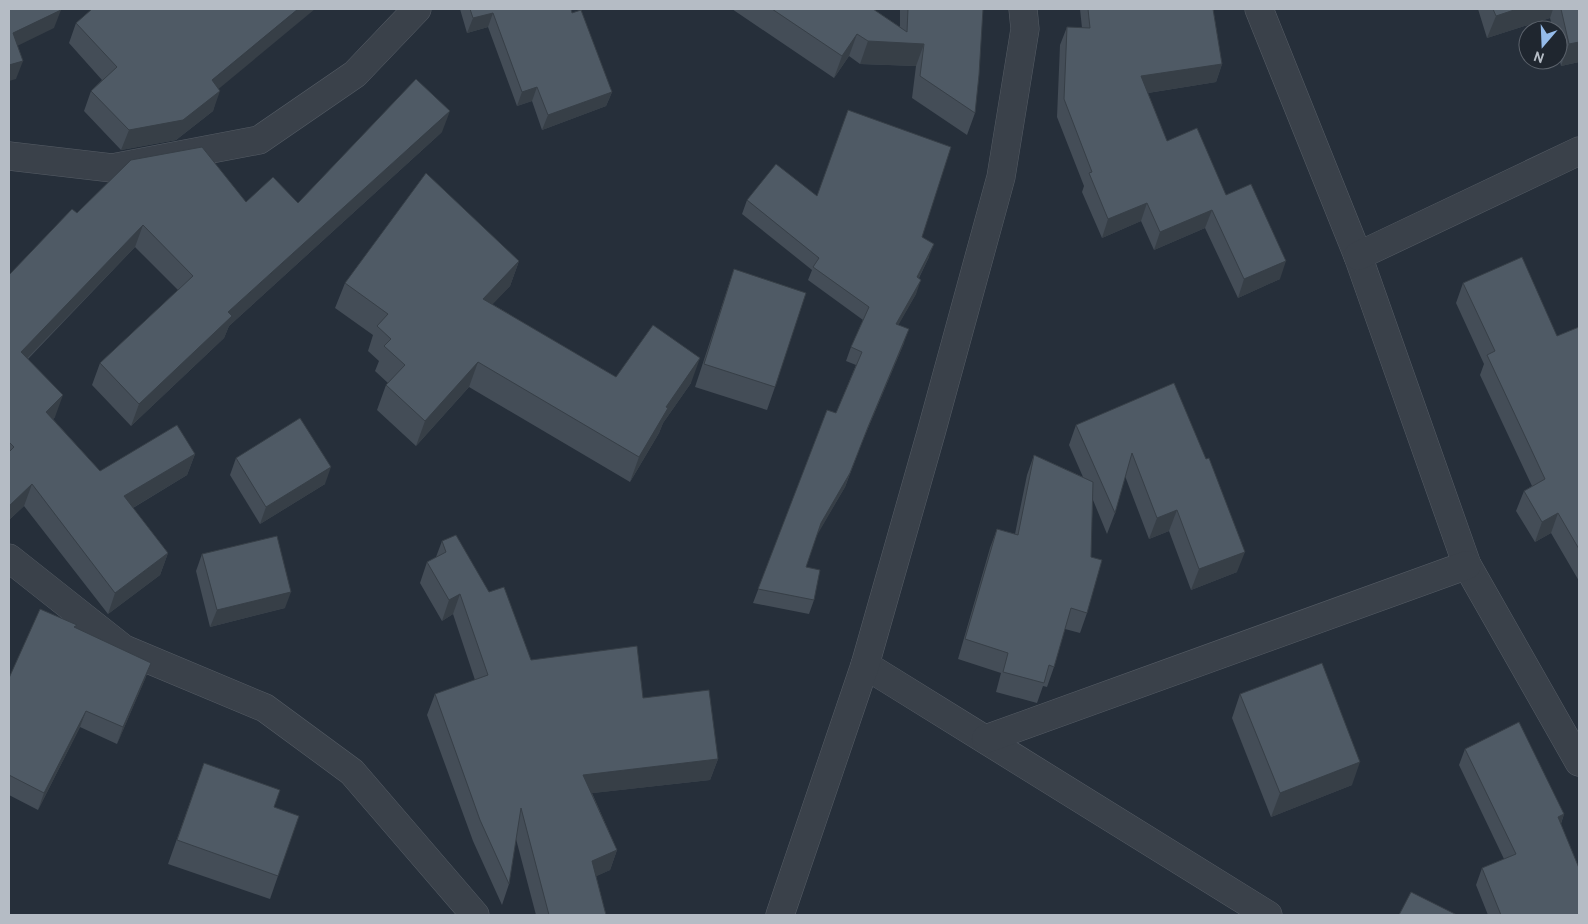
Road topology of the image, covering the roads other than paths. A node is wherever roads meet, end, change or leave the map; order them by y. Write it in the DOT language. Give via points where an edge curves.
graph roads {
  1 [pos="417,9"];
  2 [pos="1023,9"];
  3 [pos="1259,9"];
  4 [pos="1579,151"];
  5 [pos="9,156"];
  6 [pos="1358,256"];
  7 [pos="9,558"];
  8 [pos="1467,564"];
  9 [pos="865,665"];
  10 [pos="986,739"];
  11 [pos="1579,762"];
  12 [pos="475,915"];
  13 [pos="780,915"];
  14 [pos="1268,915"];
  1 -- 5 [label="street" via="355,74 259,140 112,168"];
  2 -- 9 [label="street" via="1024,29 1001,176"];
  3 -- 6 [label="street"];
  4 -- 6 [label="street"];
  6 -- 8 [label="street"];
  7 -- 12 [label="street" via="124,649 265,708 352,772"];
  8 -- 10 [label="street"];
  8 -- 11 [label="street"];
  9 -- 10 [label="street"];
  9 -- 13 [label="street"];
  10 -- 14 [label="street"];
}
